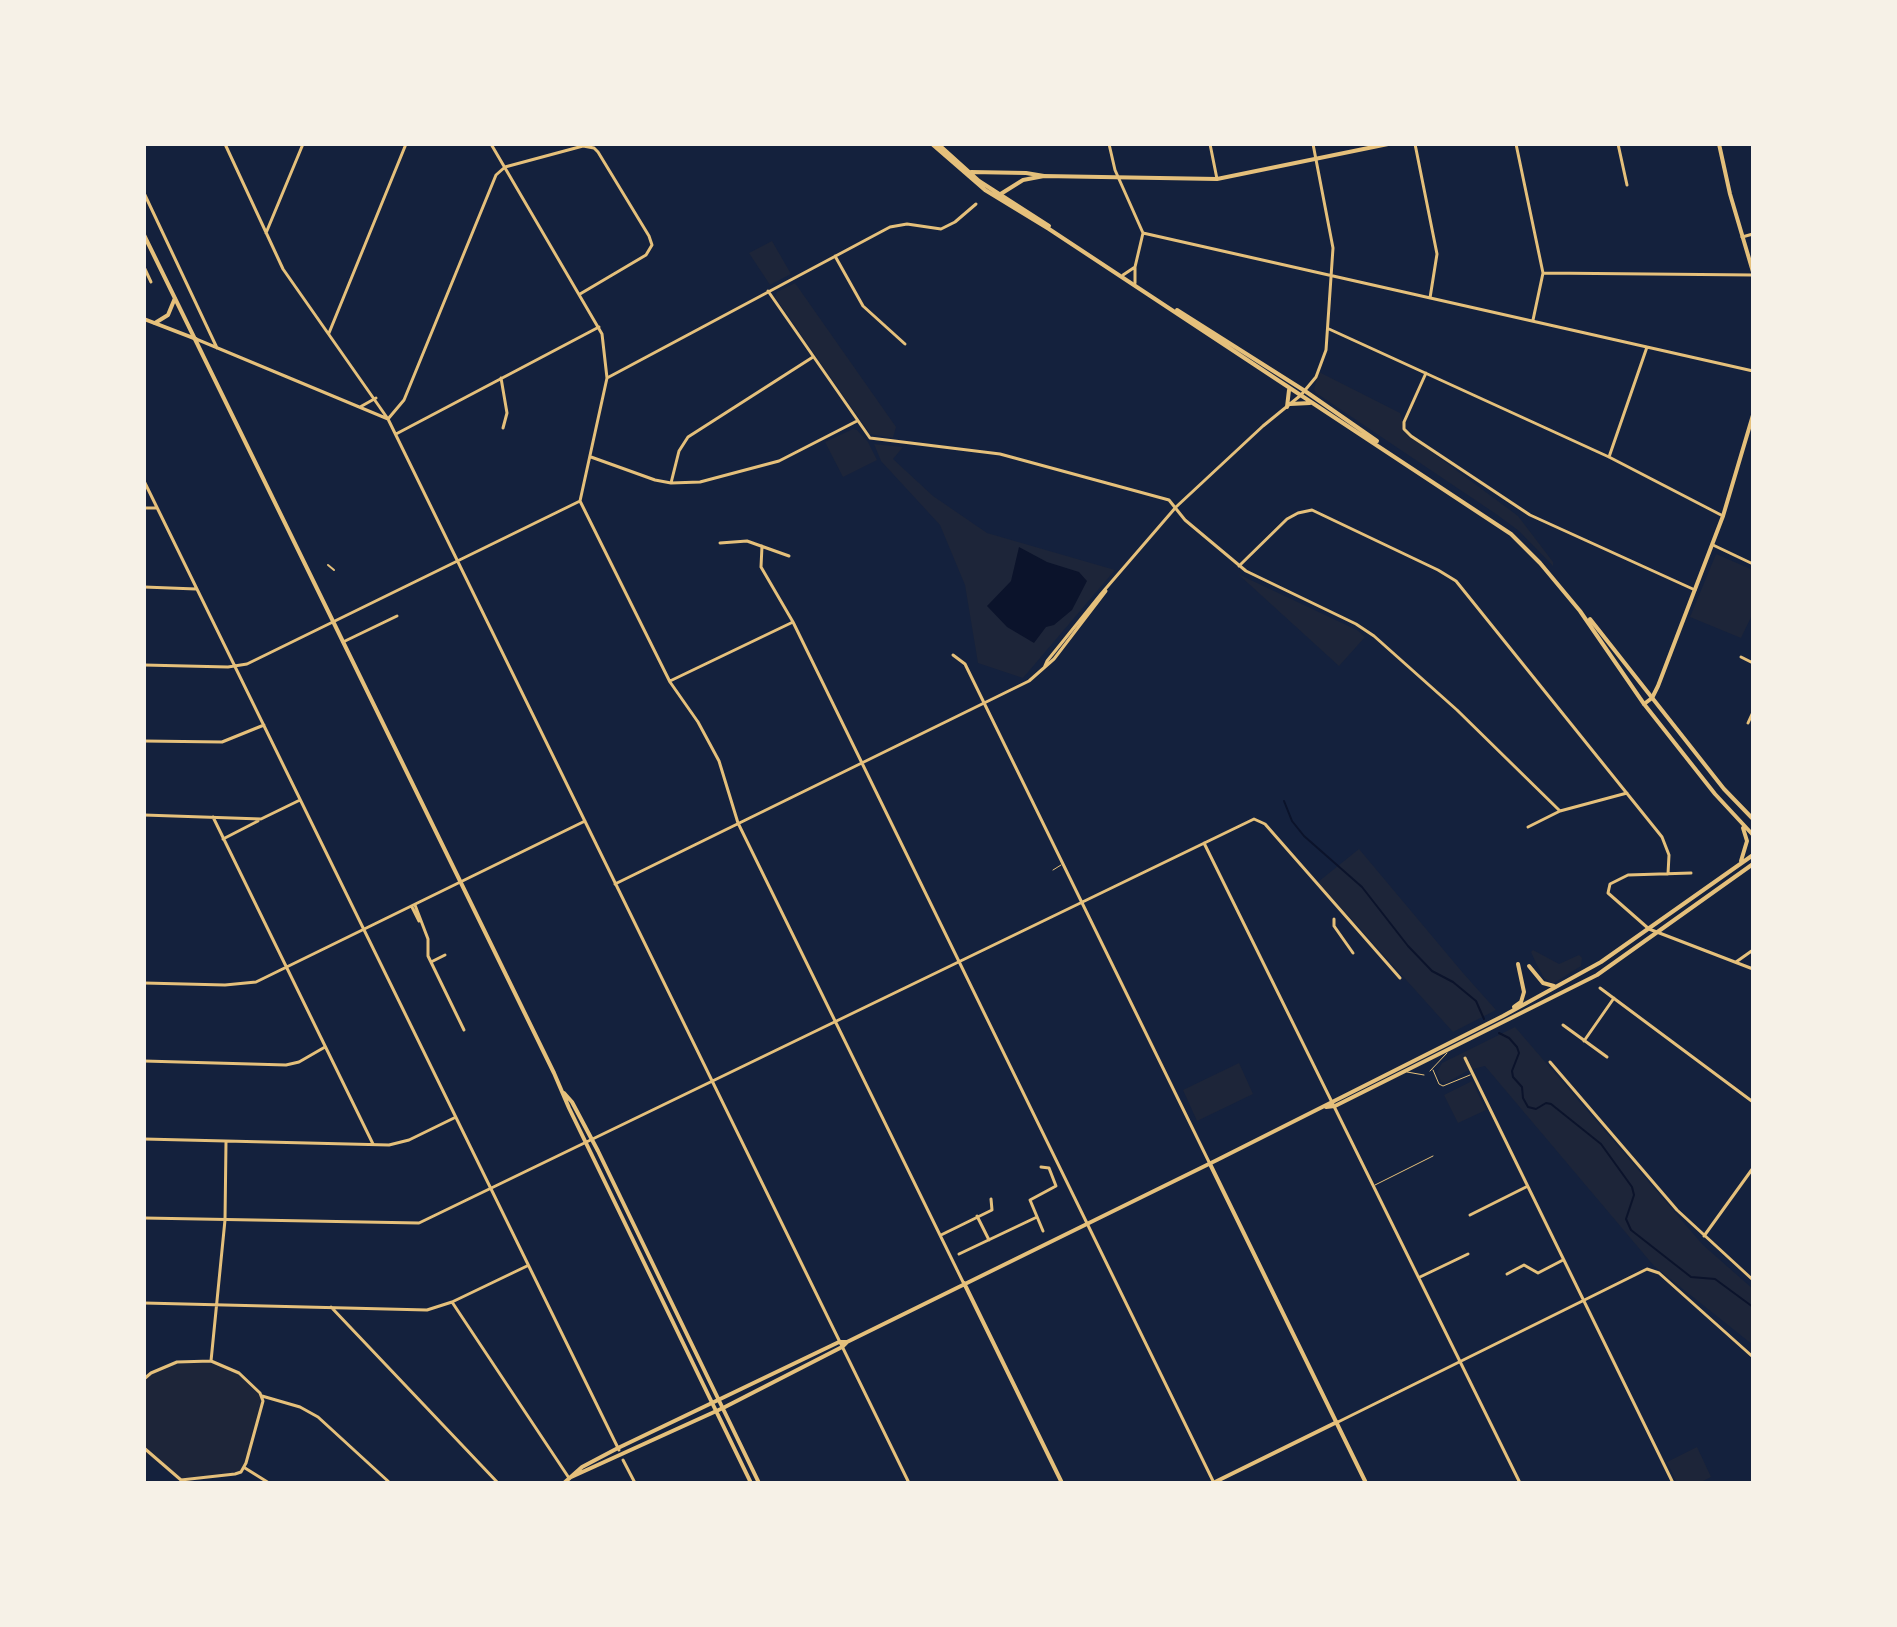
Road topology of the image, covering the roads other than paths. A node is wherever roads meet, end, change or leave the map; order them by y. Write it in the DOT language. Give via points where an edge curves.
graph roads {
  1 [pos="225,144"];
  2 [pos="303,144"];
  3 [pos="406,144"];
  4 [pos="491,144"];
  5 [pos="932,144"];
  6 [pos="938,144"];
  7 [pos="1109,144"];
  8 [pos="1210,144"];
  9 [pos="1313,144"];
  10 [pos="1388,144"];
  11 [pos="1415,144"];
  12 [pos="1516,144"];
  13 [pos="1618,144"];
  14 [pos="1719,144"];
  15 [pos="1316,159"];
  16 [pos="505,167"];
  17 [pos="968,172"];
  18 [pos="1044,176"];
  19 [pos="1119,178"];
  20 [pos="1217,179"];
  21 [pos="1627,185"];
  22 [pos="144,193"];
  23 [pos="997,196"];
  24 [pos="976,204"];
  25 [pos="266,233"];
  26 [pos="1143,233"];
  27 [pos="1753,234"];
  28 [pos="144,235"];
  29 [pos="1742,237"];
  30 [pos="835,256"];
  31 [pos="144,267"];
  32 [pos="1135,267"];
  33 [pos="1543,273"];
  34 [pos="1753,274"];
  35 [pos="1123,275"];
  36 [pos="1330,276"];
  37 [pos="151,282"];
  38 [pos="1135,283"];
  39 [pos="768,291"];
  40 [pos="580,294"];
  41 [pos="175,298"];
  42 [pos="1430,298"];
  43 [pos="144,319"];
  44 [pos="1533,320"];
  45 [pos="155,323"];
  46 [pos="599,327"];
  47 [pos="1328,329"];
  48 [pos="329,333"];
  49 [pos="196,339"];
  50 [pos="905,344"];
  51 [pos="1647,347"];
  52 [pos="217,348"];
  53 [pos="813,357"];
  54 [pos="1753,371"];
  55 [pos="1426,373"];
  56 [pos="501,378"];
  57 [pos="607,378"];
  58 [pos="1311,385"];
  59 [pos="1288,388"];
  60 [pos="1303,393"];
  61 [pos="1313,396"];
  62 [pos="376,398"];
  63 [pos="1312,403"];
  64 [pos="1289,405"];
  65 [pos="360,407"];
  66 [pos="1753,415"];
  67 [pos="388,419"];
  68 [pos="857,421"];
  69 [pos="503,428"];
  70 [pos="396,434"];
  71 [pos="591,457"];
  72 [pos="1609,457"];
  73 [pos="144,481"];
  74 [pos="671,483"];
  75 [pos="580,501"];
  76 [pos="1176,507"];
  77 [pos="144,508"];
  78 [pos="157,508"];
  79 [pos="1723,516"];
  80 [pos="720,543"];
  81 [pos="1712,545"];
  82 [pos="762,546"];
  83 [pos="789,556"];
  84 [pos="458,562"];
  85 [pos="1753,564"];
  86 [pos="328,565"];
  87 [pos="1239,566"];
  88 [pos="334,570"];
  89 [pos="144,587"];
  90 [pos="196,589"];
  91 [pos="1695,590"];
  92 [pos="397,616"];
  93 [pos="333,622"];
  94 [pos="793,622"];
  95 [pos="343,642"];
  96 [pos="953,655"];
  97 [pos="1741,657"];
  98 [pos="1753,663"];
  99 [pos="144,665"];
  100 [pos="235,667"];
  101 [pos="670,682"];
  102 [pos="1652,698"];
  103 [pos="984,703"];
  104 [pos="1644,704"];
  105 [pos="1753,712"];
  106 [pos="1748,723"];
  107 [pos="264,725"];
  108 [pos="144,741"];
  109 [pos="860,763"];
  110 [pos="1627,793"];
  111 [pos="300,800"];
  112 [pos="1560,811"];
  113 [pos="144,815"];
  114 [pos="213,817"];
  115 [pos="261,819"];
  116 [pos="1753,819"];
  117 [pos="585,821"];
  118 [pos="1740,822"];
  119 [pos="738,823"];
  120 [pos="1528,827"];
  121 [pos="1753,835"];
  122 [pos="223,839"];
  123 [pos="1204,843"];
  124 [pos="1753,855"];
  125 [pos="1064,864"];
  126 [pos="1739,865"];
  127 [pos="1753,866"];
  128 [pos="1053,870"];
  129 [pos="1691,873"];
  130 [pos="1668,874"];
  131 [pos="461,882"];
  132 [pos="615,884"];
  133 [pos="1082,901"];
  134 [pos="414,906"];
  135 [pos="1343,913"];
  136 [pos="1649,929"];
  137 [pos="364,930"];
  138 [pos="1660,932"];
  139 [pos="1753,950"];
  140 [pos="1353,953"];
  141 [pos="445,955"];
  142 [pos="431,962"];
  143 [pos="958,962"];
  144 [pos="1736,962"];
  145 [pos="1518,964"];
  146 [pos="1529,966"];
  147 [pos="286,968"];
  148 [pos="1753,969"];
  149 [pos="1400,978"];
  150 [pos="144,983"];
  151 [pos="1559,986"];
  152 [pos="1600,988"];
  153 [pos="1614,998"];
  154 [pos="1503,1016"];
  155 [pos="836,1021"];
  156 [pos="1563,1025"];
  157 [pos="464,1030"];
  158 [pos="1584,1041"];
  159 [pos="325,1047"];
  160 [pos="1452,1048"];
  161 [pos="1607,1057"];
  162 [pos="1465,1058"];
  163 [pos="144,1061"];
  164 [pos="1550,1062"];
  165 [pos="1405,1071"];
  166 [pos="1472,1074"];
  167 [pos="1424,1075"];
  168 [pos="712,1082"];
  169 [pos="564,1093"];
  170 [pos="1753,1102"];
  171 [pos="1334,1103"];
  172 [pos="456,1117"];
  173 [pos="144,1139"];
  174 [pos="593,1141"];
  175 [pos="226,1142"];
  176 [pos="373,1144"];
  177 [pos="586,1144"];
  178 [pos="1433,1156"];
  179 [pos="1210,1164"];
  180 [pos="1041,1167"];
  181 [pos="1753,1168"];
  182 [pos="1375,1185"];
  183 [pos="1526,1187"];
  184 [pos="491,1189"];
  185 [pos="991,1199"];
  186 [pos="1470,1215"];
  187 [pos="977,1216"];
  188 [pos="1037,1217"];
  189 [pos="144,1218"];
  190 [pos="225,1220"];
  191 [pos="1085,1223"];
  192 [pos="1043,1231"];
  193 [pos="940,1236"];
  194 [pos="1704,1236"];
  195 [pos="989,1240"];
  196 [pos="959,1254"];
  197 [pos="1468,1254"];
  198 [pos="1563,1260"];
  199 [pos="527,1266"];
  200 [pos="1507,1274"];
  201 [pos="1420,1277"];
  202 [pos="1753,1280"];
  203 [pos="964,1283"];
  204 [pos="1583,1299"];
  205 [pos="452,1302"];
  206 [pos="144,1303"];
  207 [pos="218,1305"];
  208 [pos="331,1307"];
  209 [pos="841,1345"];
  210 [pos="1753,1357"];
  211 [pos="211,1361"];
  212 [pos="1460,1361"];
  213 [pos="144,1377"];
  214 [pos="262,1396"];
  215 [pos="719,1399"];
  216 [pos="711,1403"];
  217 [pos="723,1408"];
  218 [pos="715,1412"];
  219 [pos="1337,1422"];
  220 [pos="145,1450"];
  221 [pos="619,1450"];
  222 [pos="623,1460"];
  223 [pos="244,1467"];
  224 [pos="569,1478"];
  225 [pos="180,1482"];
  226 [pos="269,1483"];
  227 [pos="390,1483"];
  228 [pos="498,1483"];
  229 [pos="564,1483"];
  230 [pos="635,1483"];
  231 [pos="751,1483"];
  232 [pos="759,1483"];
  233 [pos="909,1483"];
  234 [pos="1062,1483"];
  235 [pos="1214,1483"];
  236 [pos="1366,1483"];
  237 [pos="1520,1483"];
  238 [pos="1673,1483"];
  1 -- 25 [label="street"];
  2 -- 25 [label="street"];
  3 -- 48 [label="street"];
  4 -- 16 [label="street"];
  5 -- 23 [label="main road" via="974,183"];
  6 -- 17 [label="main road"];
  7 -- 19 [label="street"];
  8 -- 20 [label="street"];
  9 -- 15 [label="street"];
  10 -- 15 [label="main road"];
  11 -- 42 [label="street" via="1437,254"];
  12 -- 33 [label="street"];
  13 -- 21 [label="street"];
  14 -- 29 [label="main road"];
  15 -- 20 [label="main road"];
  15 -- 36 [label="street" via="1333,241"];
  16 -- 40 [label="street"];
  16 -- 40 [label="street" via="583,146 594,148 642,224 650,251"];
  16 -- 67 [label="street" via="494,178 404,400"];
  17 -- 18 [label="main road"];
  17 -- 23 [label="main road"];
  18 -- 19 [label="main road"];
  18 -- 23 [label="main road" via="1023,180"];
  19 -- 20 [label="main road"];
  19 -- 26 [label="street"];
  22 -- 52 [label="street"];
  23 -- 35 [label="main road"];
  23 -- 59 [label="main road"];
  24 -- 30 [label="street" via="945,228 897,225"];
  25 -- 48 [label="street" via="283,269"];
  26 -- 32 [label="street"];
  26 -- 36 [label="street"];
  27 -- 29 [label="street"];
  28 -- 41 [label="main road"];
  29 -- 34 [label="main road"];
  30 -- 39 [label="street"];
  30 -- 50 [label="street" via="863,306"];
  31 -- 37 [label="street"];
  32 -- 35 [label="street"];
  32 -- 38 [label="street"];
  33 -- 34 [label="street"];
  33 -- 44 [label="street"];
  35 -- 38 [label="main road"];
  36 -- 42 [label="street"];
  36 -- 47 [label="street"];
  38 -- 60 [label="main road"];
  39 -- 53 [label="street"];
  39 -- 57 [label="street"];
  40 -- 46 [label="street"];
  41 -- 45 [label="main road" via="168,315"];
  41 -- 49 [label="main road"];
  42 -- 44 [label="street"];
  43 -- 45 [label="main road"];
  44 -- 51 [label="street"];
  45 -- 49 [label="main road"];
  46 -- 56 [label="street"];
  46 -- 57 [label="street"];
  47 -- 55 [label="street"];
  47 -- 58 [label="street" via="1324,357"];
  48 -- 62 [label="street"];
  49 -- 52 [label="street"];
  49 -- 93 [label="main road"];
  51 -- 54 [label="street"];
  51 -- 72 [label="street"];
  52 -- 65 [label="street"];
  53 -- 68 [label="street"];
  53 -- 74 [label="street" via="692,434 679,451"];
  55 -- 72 [label="street"];
  55 -- 91 [label="street" via="1405,419 1404,429 1411,436 1530,515"];
  56 -- 69 [label="street" via="507,413"];
  56 -- 70 [label="street"];
  57 -- 71 [label="street"];
  58 -- 60 [label="street"];
  58 -- 61 [label="main road"];
  59 -- 60 [label="main road"];
  59 -- 64 [label="main road"];
  60 -- 61 [label="main road"];
  60 -- 63 [label="main road"];
  60 -- 64 [label="street"];
  61 -- 102 [label="main road" via="1519,538"];
  62 -- 65 [label="street"];
  62 -- 67 [label="street"];
  63 -- 64 [label="main road"];
  63 -- 104 [label="main road" via="1518,540 1580,611"];
  64 -- 76 [label="street"];
  65 -- 67 [label="street"];
  66 -- 79 [label="main road"];
  67 -- 70 [label="street"];
  68 -- 74 [label="street" via="771,464 700,482"];
  68 -- 76 [label="street" via="873,439 1000,454 1166,499"];
  70 -- 84 [label="street"];
  71 -- 74 [label="street"];
  71 -- 75 [label="street"];
  72 -- 79 [label="street"];
  73 -- 78 [label="street"];
  75 -- 84 [label="street"];
  75 -- 101 [label="street"];
  76 -- 87 [label="street"];
  76 -- 103 [label="street" via="1044,668"];
  77 -- 78 [label="street"];
  78 -- 90 [label="street"];
  79 -- 81 [label="main road"];
  80 -- 82 [label="street"];
  81 -- 85 [label="street"];
  81 -- 91 [label="main road"];
  82 -- 83 [label="street"];
  82 -- 94 [label="street" via="761,567"];
  84 -- 93 [label="street"];
  84 -- 117 [label="street"];
  86 -- 88 [label="street"];
  87 -- 110 [label="street" via="1287,519 1312,510 1438,570 1463,588"];
  87 -- 112 [label="street" via="1369,632"];
  89 -- 90 [label="street"];
  90 -- 100 [label="street"];
  91 -- 102 [label="main road"];
  92 -- 95 [label="street"];
  93 -- 95 [label="main road"];
  93 -- 100 [label="street"];
  94 -- 101 [label="street"];
  94 -- 109 [label="street"];
  95 -- 131 [label="main road"];
  96 -- 103 [label="street" via="965,664"];
  97 -- 98 [label="street"];
  99 -- 100 [label="street"];
  100 -- 107 [label="street"];
  101 -- 119 [label="street" via="719,761"];
  102 -- 104 [label="main road"];
  102 -- 116 [label="main road"];
  103 -- 109 [label="street"];
  103 -- 125 [label="street"];
  104 -- 118 [label="main road"];
  105 -- 106 [label="street"];
  107 -- 108 [label="street" via="222,742"];
  107 -- 111 [label="street"];
  109 -- 119 [label="street"];
  109 -- 143 [label="street"];
  110 -- 112 [label="street"];
  110 -- 130 [label="street" via="1665,843"];
  111 -- 115 [label="street"];
  111 -- 137 [label="street"];
  112 -- 120 [label="street"];
  113 -- 114 [label="street"];
  114 -- 115 [label="street"];
  114 -- 122 [label="street"];
  115 -- 122 [label="street"];
  117 -- 131 [label="street"];
  117 -- 132 [label="street"];
  118 -- 121 [label="main road"];
  118 -- 126 [label="main road" via="1747,841"];
  119 -- 132 [label="street"];
  119 -- 155 [label="street"];
  122 -- 147 [label="street"];
  123 -- 133 [label="street"];
  123 -- 135 [label="street" via="1256,819"];
  123 -- 171 [label="street"];
  124 -- 126 [label="main road"];
  125 -- 128 [label="lane"];
  125 -- 133 [label="street"];
  126 -- 136 [label="main road"];
  127 -- 138 [label="main road"];
  129 -- 130 [label="street"];
  130 -- 136 [label="street" via="1628,875 1608,888 1611,897"];
  131 -- 134 [label="street"];
  131 -- 169 [label="main road"];
  132 -- 168 [label="street"];
  133 -- 143 [label="street"];
  133 -- 179 [label="street"];
  134 -- 137 [label="street"];
  134 -- 142 [label="street"];
  135 -- 140 [label="street" via="1334,926"];
  135 -- 149 [label="street"];
  136 -- 138 [label="street"];
  136 -- 151 [label="main road"];
  137 -- 147 [label="street"];
  137 -- 172 [label="street"];
  138 -- 144 [label="street"];
  138 -- 160 [label="main road" via="1597,975"];
  139 -- 144 [label="street"];
  141 -- 142 [label="street"];
  142 -- 157 [label="street"];
  143 -- 155 [label="street"];
  143 -- 191 [label="street"];
  144 -- 148 [label="street"];
  145 -- 154 [label="main road" via="1523,998"];
  146 -- 151 [label="main road" via="1543,983"];
  147 -- 150 [label="street" via="248,983"];
  147 -- 159 [label="street"];
  151 -- 154 [label="main road"];
  152 -- 153 [label="street"];
  153 -- 158 [label="street"];
  153 -- 170 [label="street"];
  154 -- 171 [label="main road"];
  155 -- 168 [label="street"];
  155 -- 193 [label="street"];
  156 -- 158 [label="street"];
  158 -- 161 [label="street"];
  159 -- 163 [label="street" via="286,1065"];
  159 -- 176 [label="street"];
  160 -- 165 [label="main road"];
  160 -- 166 [label="lane" via="1432,1071 1439,1084"];
  162 -- 166 [label="street"];
  164 -- 194 [label="street"];
  165 -- 167 [label="lane"];
  165 -- 171 [label="main road"];
  166 -- 183 [label="street"];
  168 -- 174 [label="street"];
  168 -- 209 [label="street"];
  169 -- 174 [label="main road"];
  169 -- 177 [label="main road"];
  171 -- 179 [label="main road"];
  171 -- 182 [label="street"];
  172 -- 176 [label="street" via="402,1143"];
  172 -- 184 [label="street"];
  173 -- 175 [label="street"];
  174 -- 177 [label="street"];
  174 -- 215 [label="main road"];
  175 -- 176 [label="street"];
  175 -- 190 [label="street"];
  177 -- 184 [label="street"];
  177 -- 216 [label="main road"];
  178 -- 182 [label="lane"];
  179 -- 191 [label="main road"];
  179 -- 219 [label="main road"];
  180 -- 188 [label="street" via="1049,1168 1056,1186 1030,1200"];
  181 -- 194 [label="street"];
  182 -- 201 [label="street"];
  183 -- 186 [label="street"];
  183 -- 198 [label="street"];
  184 -- 190 [label="street" via="413,1225"];
  184 -- 199 [label="street"];
  185 -- 187 [label="street" via="994,1208"];
  187 -- 193 [label="street"];
  187 -- 195 [label="street"];
  188 -- 192 [label="street"];
  188 -- 195 [label="street"];
  189 -- 190 [label="street"];
  190 -- 207 [label="street"];
  191 -- 203 [label="main road"];
  191 -- 235 [label="street"];
  193 -- 203 [label="street"];
  194 -- 202 [label="street"];
  195 -- 196 [label="street"];
  197 -- 201 [label="street"];
  198 -- 200 [label="street" via="1538,1273 1524,1265"];
  198 -- 204 [label="street"];
  199 -- 205 [label="street"];
  199 -- 221 [label="street"];
  201 -- 212 [label="street"];
  203 -- 209 [label="main road"];
  203 -- 234 [label="main road"];
  204 -- 210 [label="street" via="1652,1270"];
  204 -- 212 [label="street"];
  204 -- 238 [label="street"];
  205 -- 208 [label="street" via="427,1310"];
  205 -- 224 [label="street"];
  206 -- 207 [label="street"];
  207 -- 208 [label="street"];
  207 -- 211 [label="street"];
  208 -- 228 [label="street"];
  209 -- 215 [label="main road"];
  209 -- 217 [label="main road"];
  209 -- 233 [label="street"];
  211 -- 213 [label="street" via="177,1362"];
  211 -- 214 [label="street" via="239,1373"];
  212 -- 219 [label="street"];
  212 -- 237 [label="street"];
  214 -- 223 [label="street"];
  214 -- 227 [label="street" via="318,1417"];
  215 -- 216 [label="main road"];
  215 -- 217 [label="main road"];
  216 -- 218 [label="main road"];
  216 -- 221 [label="main road"];
  217 -- 218 [label="main road"];
  217 -- 232 [label="main road"];
  218 -- 221 [label="main road"];
  218 -- 231 [label="main road"];
  219 -- 235 [label="main road"];
  219 -- 236 [label="main road"];
  220 -- 225 [label="street"];
  221 -- 224 [label="main road"];
  222 -- 230 [label="street"];
  223 -- 225 [label="street" via="235,1474"];
  223 -- 226 [label="street"];
  224 -- 229 [label="main road"];
}
